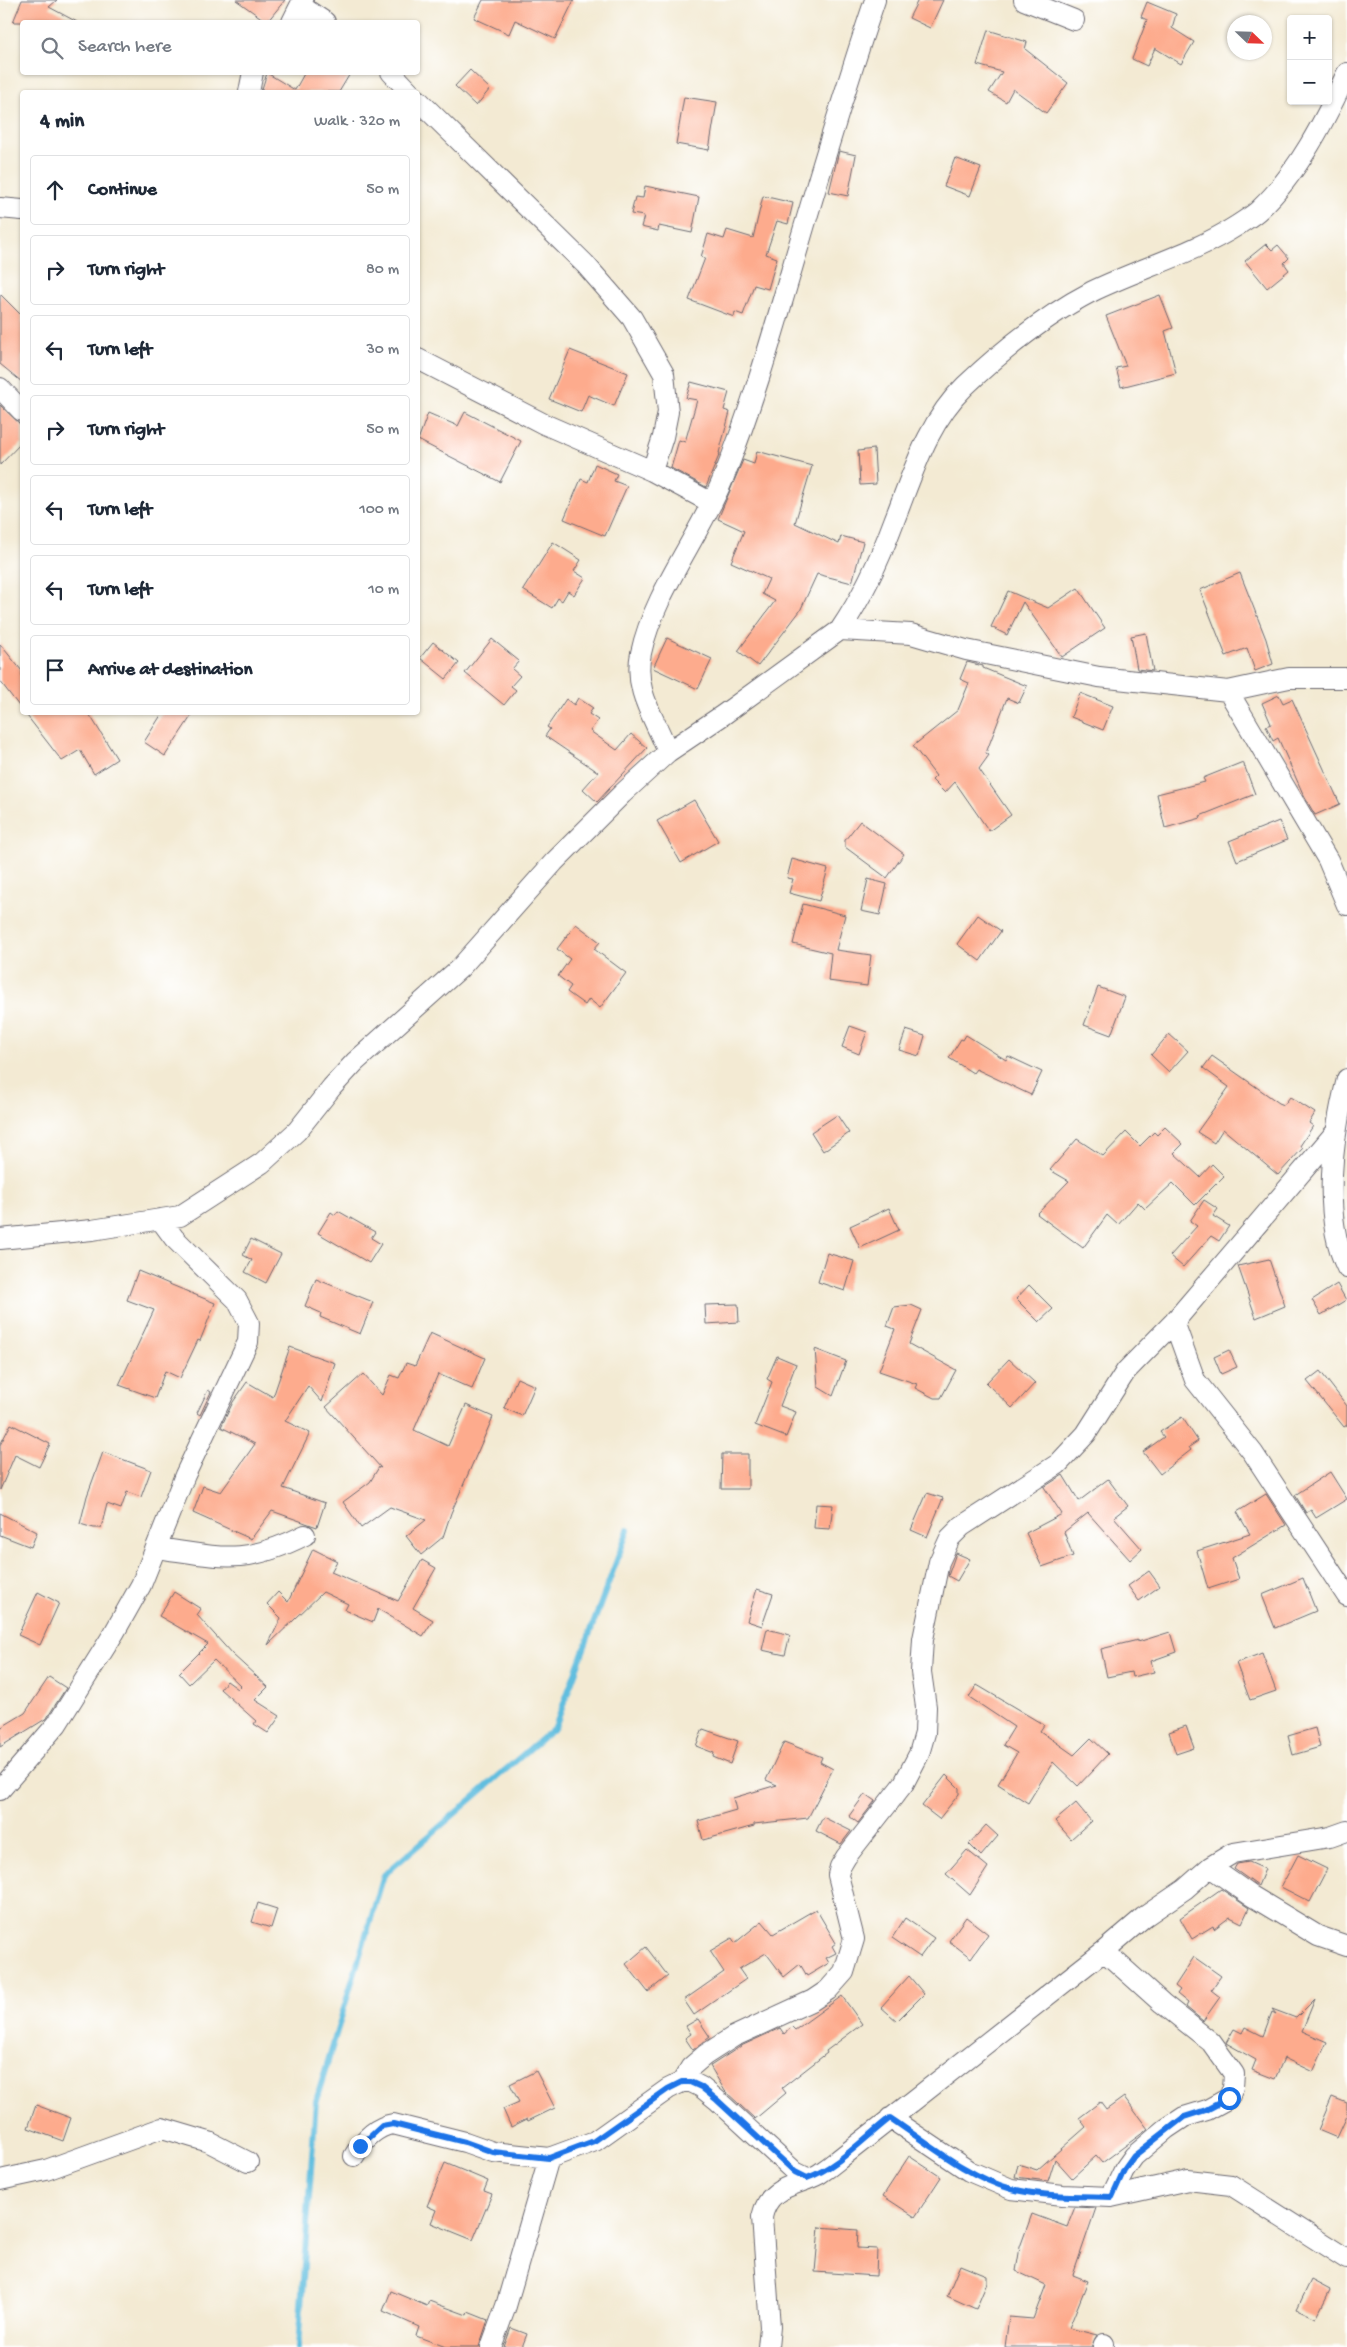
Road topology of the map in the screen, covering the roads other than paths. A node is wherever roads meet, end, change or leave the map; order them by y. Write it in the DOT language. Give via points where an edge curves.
graph roads {
  1 [pos="875,0"];
  2 [pos="1024,0"];
  3 [pos="298,9"];
  4 [pos="321,20"];
  5 [pos="1074,20"];
  6 [pos="1347,73"];
  7 [pos="252,75"];
  8 [pos="394,75"];
  9 [pos="249,90"];
  10 [pos="408,90"];
  11 [pos="420,102"];
  12 [pos="0,208"];
  13 [pos="20,210"];
  14 [pos="420,359"];
  15 [pos="0,388"];
  16 [pos="20,409"];
  17 [pos="652,470"];
  18 [pos="712,502"];
  19 [pos="840,630"];
  20 [pos="1347,678"];
  21 [pos="1228,691"];
  22 [pos="668,752"];
  23 [pos="1347,905"];
  24 [pos="1347,1079"];
  25 [pos="1335,1133"];
  26 [pos="160,1219"];
  27 [pos="0,1239"];
  28 [pos="1347,1268"];
  29 [pos="1174,1322"];
  30 [pos="305,1536"];
  31 [pos="157,1548"];
  32 [pos="1347,1596"];
  33 [pos="0,1790"];
  34 [pos="1347,1831"];
  35 [pos="1210,1867"];
  36 [pos="1347,1946"];
  37 [pos="1104,1951"];
  38 [pos="682,2082"];
  39 [pos="890,2118"];
  40 [pos="354,2156"];
  41 [pos="549,2158"];
  42 [pos="248,2162"];
  43 [pos="807,2178"];
  44 [pos="0,2180"];
  45 [pos="1112,2197"];
  46 [pos="1347,2259"];
  47 [pos="491,2347"];
  48 [pos="768,2347"];
  1 -- 18 [label="street" via="757,384"];
  2 -- 5 [label="street"];
  3 -- 4 [label="street"];
  6 -- 19 [label="street" via="1306,148 1284,182 1260,210 1213,241 1091,292 1053,314 1013,343 964,387 935,424 914,466 857,605"];
  7 -- 9 [label="street"];
  8 -- 10 [label="street"];
  11 -- 17 [label="street" via="585,264 632,318 664,374 668,412"];
  12 -- 13 [label="street"];
  14 -- 17 [label="street" via="544,424"];
  15 -- 16 [label="street"];
  17 -- 18 [label="street"];
  18 -- 22 [label="street" via="650,625 641,654 638,680"];
  19 -- 21 [label="street" via="911,634 966,650 1099,677"];
  19 -- 22 [label="street"];
  20 -- 21 [label="street" via="1289,678"];
  21 -- 23 [label="street" via="1328,860"];
  22 -- 26 [label="street" via="554,862 460,968 355,1062 281,1147 180,1216"];
  24 -- 25 [label="street"];
  25 -- 28 [label="street" via="1333,1199 1338,1250"];
  25 -- 29 [label="street"];
  26 -- 27 [label="street"];
  26 -- 31 [label="street" via="174,1238 237,1300 249,1322 248,1342 185,1475"];
  29 -- 32 [label="street" via="1195,1380 1253,1454"];
  29 -- 38 [label="street" via="1126,1371 1086,1434 1058,1464 962,1526 950,1538 939,1562 923,1639 921,1672 926,1708 925,1733 919,1754 904,1783 846,1857 838,1875 854,1939 844,1972 828,1990 813,2000 733,2037 705,2055"];
  30 -- 31 [label="street" via="268,1552 234,1558"];
  31 -- 33 [label="street" via="114,1634 57,1724"];
  34 -- 35 [label="street" via="1330,1837 1233,1853"];
  35 -- 36 [label="street" via="1318,1936"];
  35 -- 37 [label="street"];
  37 -- 39 [label="street"];
  37 -- 45 [label="street" via="1211,2042 1234,2074 1229,2098 1184,2117 1134,2156"];
  38 -- 41 [label="street" via="594,2141"];
  38 -- 43 [label="street" via="701,2087 791,2169"];
  39 -- 43 [label="street" via="838,2160"];
  39 -- 45 [label="street" via="969,2171 1012,2189"];
  40 -- 41 [label="street" via="373,2132 393,2124 493,2152"];
  41 -- 47 [label="street"];
  42 -- 44 [label="street" via="209,2142 162,2128 46,2170"];
  43 -- 48 [label="street" via="778,2191 764,2205 762,2217 770,2327"];
  45 -- 46 [label="street" via="1188,2180 1231,2185"];
}
